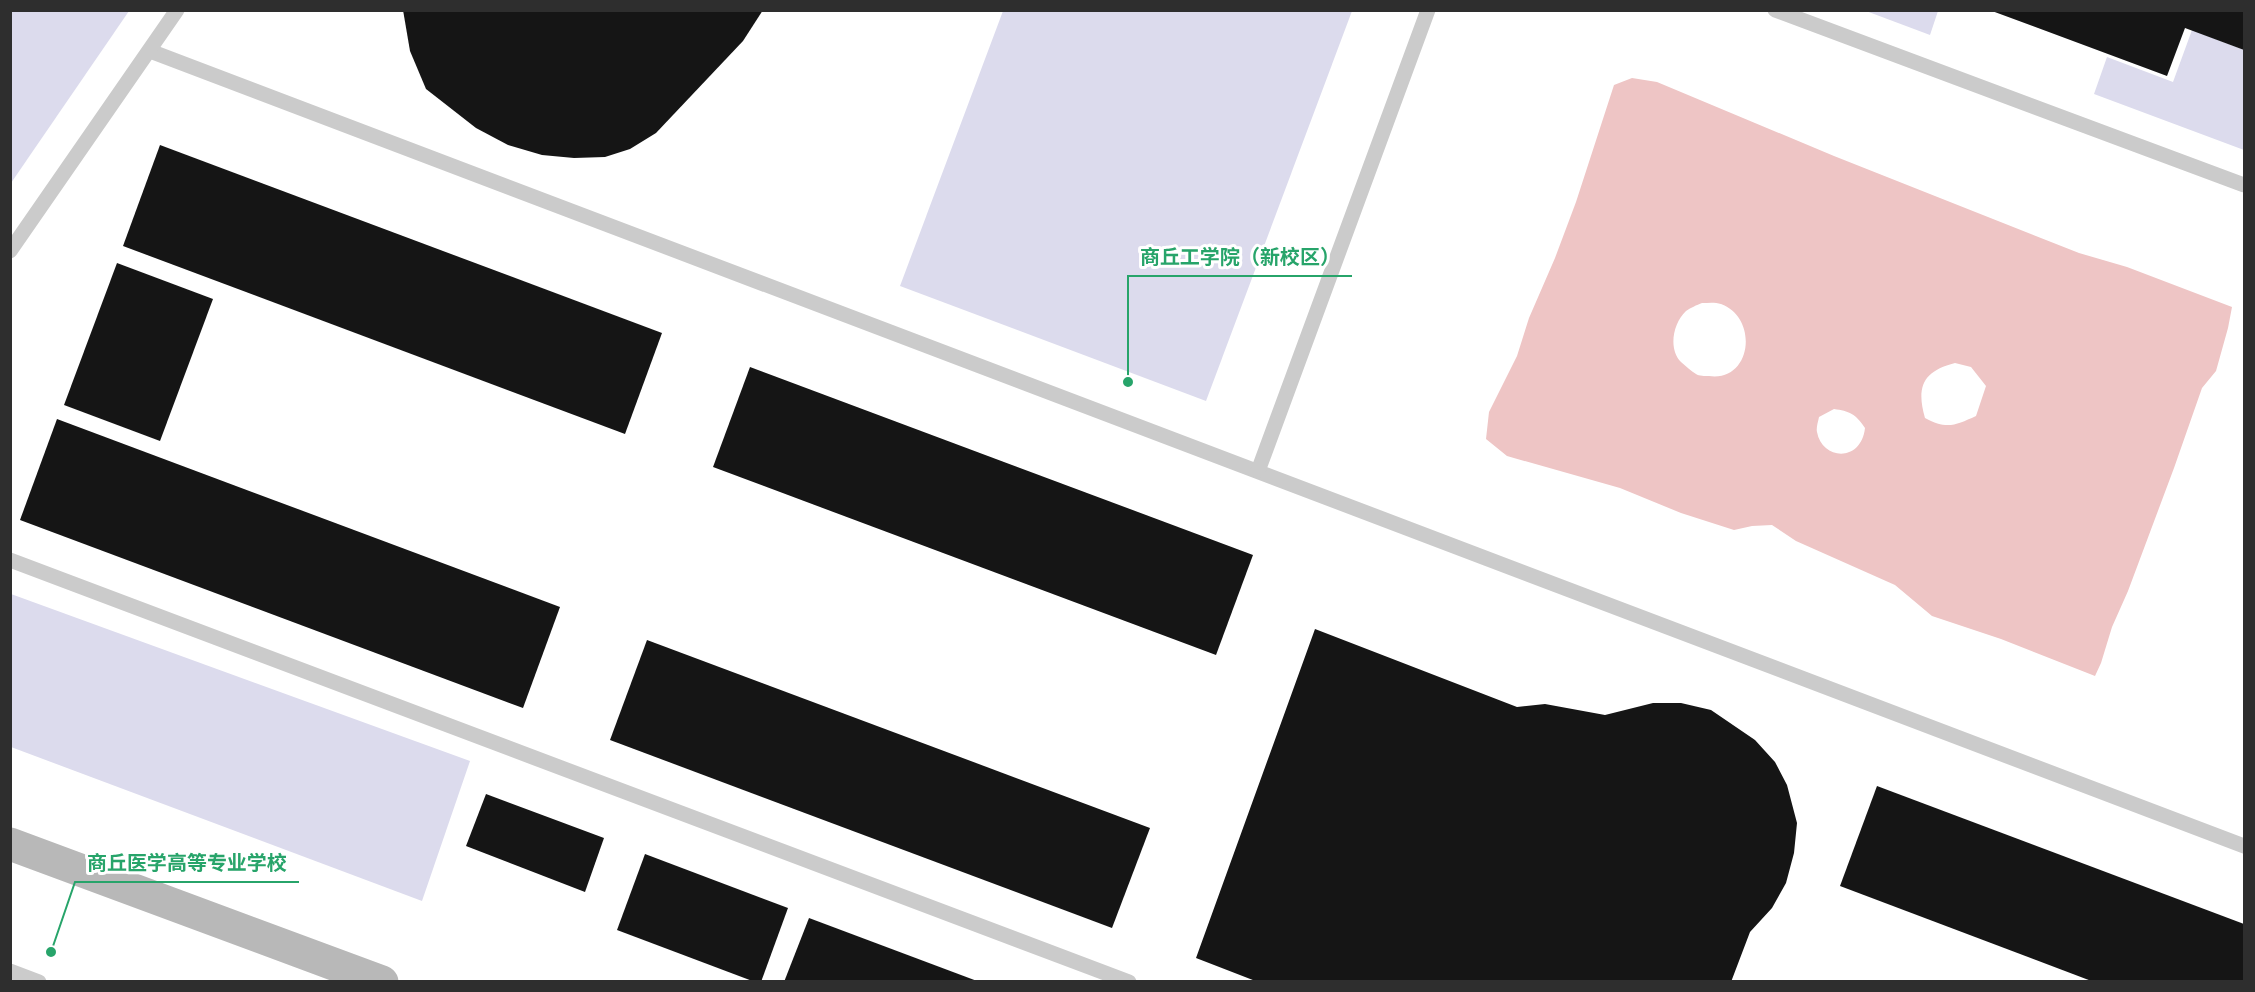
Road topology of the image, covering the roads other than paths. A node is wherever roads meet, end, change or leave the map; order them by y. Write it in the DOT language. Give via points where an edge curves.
graph roads {
  1 [pos="177,10"];
  2 [pos="1428,10"];
  3 [pos="1775,10"];
  4 [pos="150,51"];
  5 [pos="2244,185"];
  6 [pos="10,251"];
  7 [pos="1258,471"];
  8 [pos="10,560"];
  9 [pos="10,844"];
  10 [pos="2244,846"];
  11 [pos="10,971"];
  12 [pos="39,981"];
  13 [pos="382,981"];
  14 [pos="1129,981"];
  1 -- 4 [label="lane"];
  2 -- 7 [label="lane"];
  3 -- 5 [label="lane"];
  4 -- 6 [label="lane"];
  4 -- 7 [label="lane"];
  7 -- 10 [label="lane"];
  8 -- 14 [label="lane"];
  9 -- 13 [label="street"];
  11 -- 12 [label="lane"];
}
